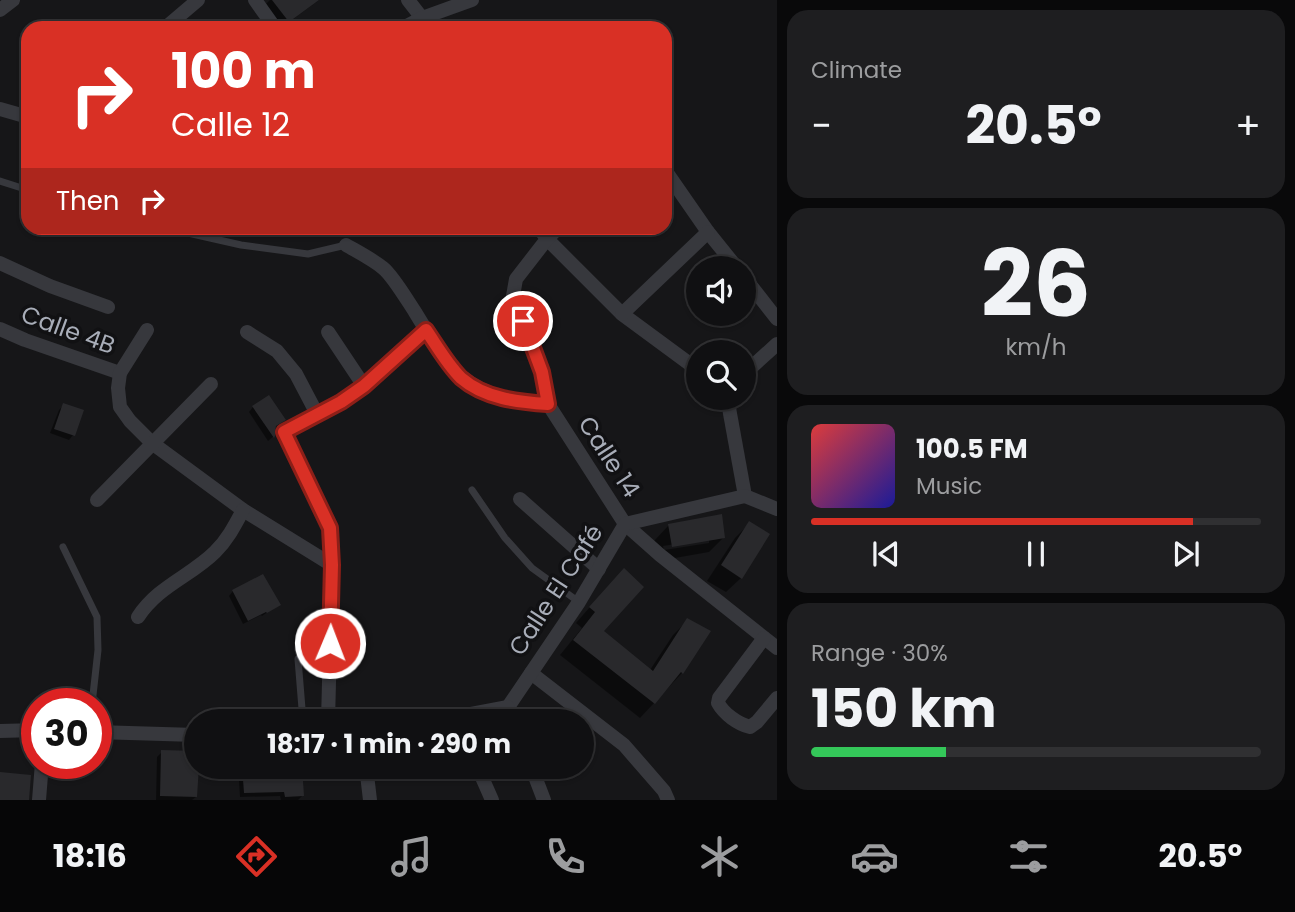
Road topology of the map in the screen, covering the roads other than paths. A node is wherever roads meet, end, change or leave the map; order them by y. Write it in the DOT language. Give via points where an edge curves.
graph roads {
  1 [pos="13,0"];
  2 [pos="198,0"];
  3 [pos="255,0"];
  4 [pos="408,0"];
  5 [pos="472,0"];
  6 [pos="0,10"];
  7 [pos="422,18"];
  8 [pos="173,21"];
  9 [pos="270,21"];
  10 [pos="416,21"];
  11 [pos="0,109"];
  12 [pos="21,115"];
  13 [pos="672,180"];
  14 [pos="0,181"];
  15 [pos="21,188"];
  16 [pos="708,232"];
  17 [pos="197,235"];
  18 [pos="542,235"];
  19 [pos="545,235"];
  20 [pos="346,244"];
  21 [pos="727,256"];
  22 [pos="0,263"];
  23 [pos="756,292"];
  24 [pos="108,307"];
  25 [pos="622,314"];
  26 [pos="777,319"];
  27 [pos="0,329"];
  28 [pos="147,330"];
  29 [pos="426,330"];
  30 [pos="247,332"];
  31 [pos="328,332"];
  32 [pos="777,344"];
  33 [pos="686,361"];
  34 [pos="756,363"];
  35 [pos="120,373"];
  36 [pos="211,384"];
  37 [pos="364,386"];
  38 [pos="548,404"];
  39 [pos="729,410"];
  40 [pos="317,414"];
  41 [pos="152,443"];
  42 [pos="471,490"];
  43 [pos="745,496"];
  44 [pos="520,499"];
  45 [pos="97,500"];
  46 [pos="777,509"];
  47 [pos="243,510"];
  48 [pos="625,524"];
  49 [pos="62,547"];
  50 [pos="332,565"];
  51 [pos="598,569"];
  52 [pos="579,603"];
  53 [pos="138,617"];
  54 [pos="764,638"];
  55 [pos="777,648"];
  56 [pos="298,659"];
  57 [pos="531,673"];
  58 [pos="94,688"];
  59 [pos="777,698"];
  60 [pos="508,706"];
  61 [pos="302,709"];
  62 [pos="328,709"];
  63 [pos="495,709"];
  64 [pos="509,709"];
  65 [pos="21,731"];
  66 [pos="0,732"];
  67 [pos="112,732"];
  68 [pos="184,735"];
  69 [pos="41,779"];
  70 [pos="368,779"];
  71 [pos="483,779"];
  72 [pos="536,779"];
  73 [pos="39,800"];
  74 [pos="370,800"];
  75 [pos="492,800"];
  76 [pos="544,800"];
  77 [pos="668,800"];
  1 -- 6 [label="street"];
  2 -- 8 [label="street"];
  3 -- 9 [label="street"];
  4 -- 7 [label="street"];
  5 -- 7 [label="street"];
  7 -- 10 [label="street"];
  11 -- 12 [label="street"];
  13 -- 16 [label="street"];
  14 -- 15 [label="lane"];
  16 -- 21 [label="street"];
  16 -- 25 [label="street"];
  17 -- 20 [label="lane" via="308,254"];
  18 -- 38 [label="street, Calle 14" via="516,279 513,296 542,372"];
  19 -- 25 [label="street"];
  20 -- 29 [label="street" via="384,269"];
  22 -- 24 [label="street"];
  23 -- 26 [label="street"];
  25 -- 33 [label="street"];
  27 -- 35 [label="street, Calle 4B"];
  28 -- 35 [label="street"];
  29 -- 37 [label="street"];
  29 -- 38 [label="street" via="446,360 477,389 520,402"];
  30 -- 40 [label="street" via="277,351 296,374"];
  31 -- 37 [label="street"];
  32 -- 34 [label="street"];
  35 -- 41 [label="street" via="120,407"];
  36 -- 41 [label="street"];
  37 -- 40 [label="street"];
  38 -- 48 [label="street, Calle 14"];
  39 -- 43 [label="street"];
  40 -- 50 [label="street" via="284,432 330,528"];
  41 -- 45 [label="street"];
  41 -- 47 [label="street"];
  42 -- 52 [label="lane" via="532,568"];
  43 -- 46 [label="street"];
  43 -- 48 [label="street, Calle El Café"];
  44 -- 51 [label="street"];
  47 -- 50 [label="street"];
  47 -- 53 [label="street" via="213,554 165,587"];
  48 -- 51 [label="street, Calle El Café"];
  48 -- 54 [label="street, Calle 14"];
  49 -- 58 [label="lane" via="97,617"];
  50 -- 62 [label="street"];
  51 -- 52 [label="street, Calle El Café"];
  52 -- 57 [label="street, Calle El Café"];
  54 -- 55 [label="street, Calle 14"];
  54 -- 59 [label="street" via="718,704 750,727"];
  56 -- 61 [label="lane"];
  57 -- 60 [label="street, Calle El Café"];
  57 -- 77 [label="street" via="624,745"];
  60 -- 63 [label="street"];
  60 -- 64 [label="street"];
  65 -- 66 [label="street"];
  67 -- 68 [label="street"];
  69 -- 73 [label="street"];
  70 -- 74 [label="street"];
  71 -- 75 [label="street"];
  72 -- 76 [label="street"];
}
